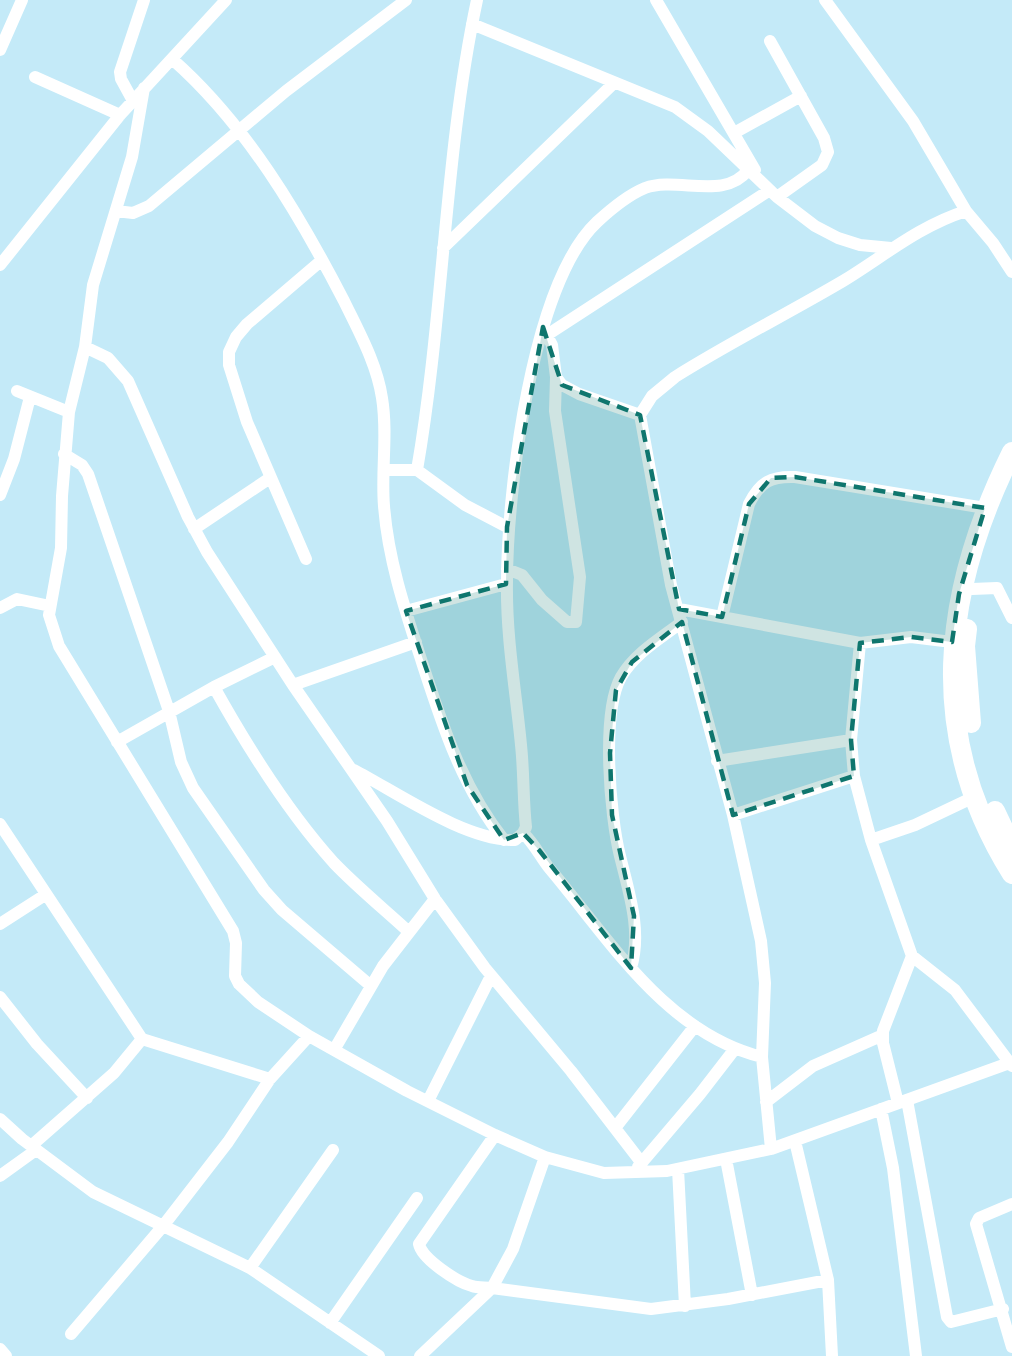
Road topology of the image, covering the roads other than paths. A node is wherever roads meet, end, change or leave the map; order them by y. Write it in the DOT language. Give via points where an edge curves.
graph roads {
  1 [pos="22,0"];
  2 [pos="144,0"];
  3 [pos="226,0"];
  4 [pos="406,0"];
  5 [pos="477,0"];
  6 [pos="656,0"];
  7 [pos="825,0"];
  8 [pos="472,24"];
  9 [pos="770,41"];
  10 [pos="0,50"];
  11 [pos="172,59"];
  12 [pos="35,76"];
  13 [pos="614,82"];
  14 [pos="144,88"];
  15 [pos="801,96"];
  16 [pos="133,101"];
  17 [pos="120,115"];
  18 [pos="239,132"];
  19 [pos="734,132"];
  20 [pos="748,170"];
  21 [pos="760,181"];
  22 [pos="773,194"];
  23 [pos="116,211"];
  24 [pos="966,211"];
  25 [pos="443,248"];
  26 [pos="891,248"];
  27 [pos="322,260"];
  28 [pos="0,265"];
  29 [pos="1012,272"];
  30 [pos="545,331"];
  31 [pos="85,347"];
  32 [pos="556,377"];
  33 [pos="17,391"];
  34 [pos="30,398"];
  35 [pos="69,412"];
  36 [pos="640,415"];
  37 [pos="1012,452"];
  38 [pos="64,454"];
  39 [pos="384,470"];
  40 [pos="417,470"];
  41 [pos="270,478"];
  42 [pos="1012,479"];
  43 [pos="0,495"];
  44 [pos="985,508"];
  45 [pos="507,527"];
  46 [pos="194,529"];
  47 [pos="306,559"];
  48 [pos="507,569"];
  49 [pos="506,584"];
  50 [pos="972,589"];
  51 [pos="50,606"];
  52 [pos="0,608"];
  53 [pos="679,609"];
  54 [pos="406,611"];
  55 [pos="722,617"];
  56 [pos="1012,618"];
  57 [pos="682,622"];
  58 [pos="416,642"];
  59 [pos="952,642"];
  60 [pos="860,643"];
  61 [pos="275,657"];
  62 [pos="293,685"];
  63 [pos="214,687"];
  64 [pos="169,711"];
  65 [pos="851,740"];
  66 [pos="117,742"];
  67 [pos="717,761"];
  68 [pos="353,770"];
  69 [pos="854,776"];
  70 [pos="974,797"];
  71 [pos="733,815"];
  72 [pos="0,824"];
  73 [pos="523,833"];
  74 [pos="504,840"];
  75 [pos="871,840"];
  76 [pos="1012,847"];
  77 [pos="1012,874"];
  78 [pos="45,895"];
  79 [pos="435,899"];
  80 [pos="0,924"];
  81 [pos="409,932"];
  82 [pos="912,956"];
  83 [pos="631,968"];
  84 [pos="491,976"];
  85 [pos="371,986"];
  86 [pos="0,997"];
  87 [pos="695,1026"];
  88 [pos="883,1035"];
  89 [pos="309,1036"];
  90 [pos="141,1039"];
  91 [pos="334,1050"];
  92 [pos="734,1050"];
  93 [pos="762,1057"];
  94 [pos="1011,1064"];
  95 [pos="270,1079"];
  96 [pos="87,1098"];
  97 [pos="428,1101"];
  98 [pos="765,1102"];
  99 [pos="902,1102"];
  100 [pos="881,1109"];
  101 [pos="0,1119"];
  102 [pos="615,1128"];
  103 [pos="495,1135"];
  104 [pos="795,1141"];
  105 [pos="34,1148"];
  106 [pos="771,1149"];
  107 [pos="333,1150"];
  108 [pos="545,1157"];
  109 [pos="726,1159"];
  110 [pos="641,1162"];
  111 [pos="678,1169"];
  112 [pos="632,1174"];
  113 [pos="0,1176"];
  114 [pos="417,1198"];
  115 [pos="1012,1204"];
  116 [pos="163,1226"];
  117 [pos="250,1268"];
  118 [pos="828,1280"];
  119 [pos="492,1288"];
  120 [pos="752,1295"];
  121 [pos="685,1306"];
  122 [pos="1003,1309"];
  123 [pos="330,1323"];
  124 [pos="71,1334"];
  125 [pos="1012,1347"];
  126 [pos="0,1349"];
  127 [pos="6,1356"];
  128 [pos="379,1356"];
  129 [pos="420,1356"];
  130 [pos="832,1356"];
  131 [pos="916,1356"];
  1 -- 10 [label="street"];
  2 -- 16 [label="street" via="120,72"];
  3 -- 11 [label="street"];
  4 -- 18 [label="street" via="334,53"];
  5 -- 8 [label="street"];
  6 -- 19 [label="street"];
  7 -- 24 [label="street" via="913,121"];
  8 -- 13 [label="street"];
  8 -- 25 [label="street" via="462,71"];
  9 -- 15 [label="street"];
  11 -- 14 [label="street"];
  11 -- 18 [label="street" via="203,88"];
  12 -- 17 [label="street"];
  13 -- 20 [label="street" via="693,118"];
  13 -- 25 [label="street"];
  14 -- 16 [label="street"];
  14 -- 23 [label="street" via="136,139"];
  15 -- 19 [label="street"];
  15 -- 22 [label="street" via="828,152 822,165"];
  16 -- 17 [label="street"];
  17 -- 28 [label="street"];
  18 -- 23 [label="street" via="141,211"];
  18 -- 27 [label="street"];
  19 -- 21 [label="street"];
  20 -- 21 [label="street"];
  20 -- 30 [label="street" via="738,180 723,186 645,188 614,208 596,223 571,255"];
  21 -- 22 [label="street"];
  22 -- 26 [label="street" via="838,238"];
  22 -- 30 [label="street"];
  23 -- 31 [label="street" via="95,277"];
  24 -- 26 [label="street" via="939,220"];
  24 -- 29 [label="street"];
  25 -- 40 [label="street" via="438,319"];
  26 -- 36 [label="street" via="845,280 675,377 652,396"];
  27 -- 39 [label="street" via="376,370 383,407"];
  27 -- 41 [label="street" via="247,324 229,352 234,384"];
  30 -- 32 [label="street" via="554,353"];
  30 -- 45 [label="street" via="528,393"];
  31 -- 35 [label="street"];
  31 -- 46 [label="street" via="108,358 128,381"];
  32 -- 36 [label="street" via="570,390"];
  32 -- 48 [label="street" via="555,411 580,577 576,622 567,622 522,575"];
  33 -- 34 [label="street"];
  34 -- 35 [label="street"];
  34 -- 43 [label="street"];
  35 -- 38 [label="street"];
  36 -- 53 [label="street" via="671,585"];
  37 -- 44 [label="main road"];
  38 -- 51 [label="street" via="62,548"];
  38 -- 64 [label="street" via="86,469"];
  39 -- 40 [label="street"];
  39 -- 54 [label="street" via="387,533"];
  40 -- 45 [label="street" via="465,505"];
  41 -- 46 [label="street"];
  41 -- 47 [label="street"];
  42 -- 50 [label="main road" via="989,532"];
  44 -- 55 [label="street" via="795,477 771,478 755,492 749,504"];
  44 -- 59 [label="main road" via="959,594"];
  45 -- 48 [label="street"];
  46 -- 61 [label="street"];
  48 -- 49 [label="street"];
  49 -- 54 [label="street"];
  49 -- 73 [label="street" via="525,786"];
  50 -- 56 [label="street" via="997,588"];
  50 -- 76 [label="main road" via="965,646 974,745 990,800"];
  51 -- 52 [label="street" via="17,599"];
  51 -- 66 [label="street" via="52,629 59,646"];
  53 -- 55 [label="street"];
  53 -- 57 [label="street"];
  54 -- 58 [label="street"];
  55 -- 60 [label="street"];
  57 -- 67 [label="street"];
  57 -- 83 [label="street" via="632,662 621,677 612,706 611,805 634,916"];
  58 -- 62 [label="street"];
  58 -- 74 [label="street" via="467,785"];
  59 -- 60 [label="street" via="911,637"];
  59 -- 70 [label="main road" via="960,746"];
  60 -- 65 [label="street"];
  61 -- 62 [label="street"];
  61 -- 63 [label="street"];
  62 -- 68 [label="street"];
  63 -- 64 [label="street"];
  63 -- 81 [label="street" via="254,754 319,845"];
  64 -- 66 [label="street"];
  64 -- 85 [label="street" via="186,776 244,864 282,910"];
  65 -- 67 [label="street"];
  65 -- 69 [label="street"];
  66 -- 89 [label="street" via="233,930 235,976 239,984 258,1002"];
  67 -- 71 [label="street"];
  68 -- 74 [label="street" via="454,824"];
  68 -- 79 [label="street"];
  69 -- 71 [label="street"];
  69 -- 75 [label="street"];
  70 -- 75 [label="street" via="915,825"];
  70 -- 77 [label="main road"];
  71 -- 93 [label="street" via="761,941 765,983"];
  72 -- 78 [label="street"];
  73 -- 74 [label="street" via="515,840"];
  73 -- 83 [label="street"];
  75 -- 82 [label="street"];
  78 -- 80 [label="street"];
  78 -- 90 [label="street"];
  79 -- 81 [label="street"];
  79 -- 84 [label="street"];
  81 -- 85 [label="street"];
  82 -- 88 [label="street"];
  82 -- 94 [label="street" via="955,990"];
  83 -- 87 [label="street"];
  84 -- 97 [label="street"];
  84 -- 102 [label="street"];
  85 -- 91 [label="street"];
  86 -- 96 [label="street"];
  87 -- 92 [label="street"];
  87 -- 102 [label="street"];
  88 -- 98 [label="street" via="813,1066"];
  88 -- 99 [label="street"];
  89 -- 91 [label="street"];
  89 -- 95 [label="street"];
  90 -- 95 [label="street"];
  90 -- 96 [label="street" via="122,1065"];
  91 -- 97 [label="street"];
  92 -- 93 [label="street"];
  92 -- 110 [label="street"];
  93 -- 98 [label="street"];
  94 -- 99 [label="street"];
  95 -- 116 [label="street" via="241,1124"];
  96 -- 105 [label="street"];
  97 -- 103 [label="street"];
  98 -- 106 [label="street"];
  99 -- 100 [label="street"];
  99 -- 122 [label="street" via="947,1317 951,1322"];
  100 -- 104 [label="street"];
  100 -- 131 [label="street" via="893,1168"];
  101 -- 105 [label="street"];
  102 -- 110 [label="street"];
  103 -- 108 [label="street"];
  103 -- 119 [label="street" via="419,1244 422,1251 457,1279 472,1286"];
  104 -- 106 [label="street"];
  104 -- 118 [label="street"];
  105 -- 113 [label="street"];
  105 -- 116 [label="street" via="93,1192"];
  106 -- 109 [label="street"];
  107 -- 117 [label="street"];
  108 -- 112 [label="street" via="604,1173"];
  108 -- 119 [label="street" via="513,1249"];
  109 -- 111 [label="street"];
  109 -- 120 [label="street"];
  110 -- 112 [label="street"];
  111 -- 112 [label="street"];
  111 -- 121 [label="street"];
  114 -- 123 [label="street"];
  115 -- 122 [label="street" via="979,1218 976,1224"];
  116 -- 117 [label="street"];
  116 -- 124 [label="street"];
  117 -- 123 [label="street"];
  118 -- 120 [label="street"];
  118 -- 130 [label="street"];
  119 -- 121 [label="street" via="631,1308"];
  119 -- 129 [label="street"];
  120 -- 121 [label="street"];
  122 -- 125 [label="street"];
  123 -- 128 [label="street"];
  126 -- 127 [label="street"];
}
